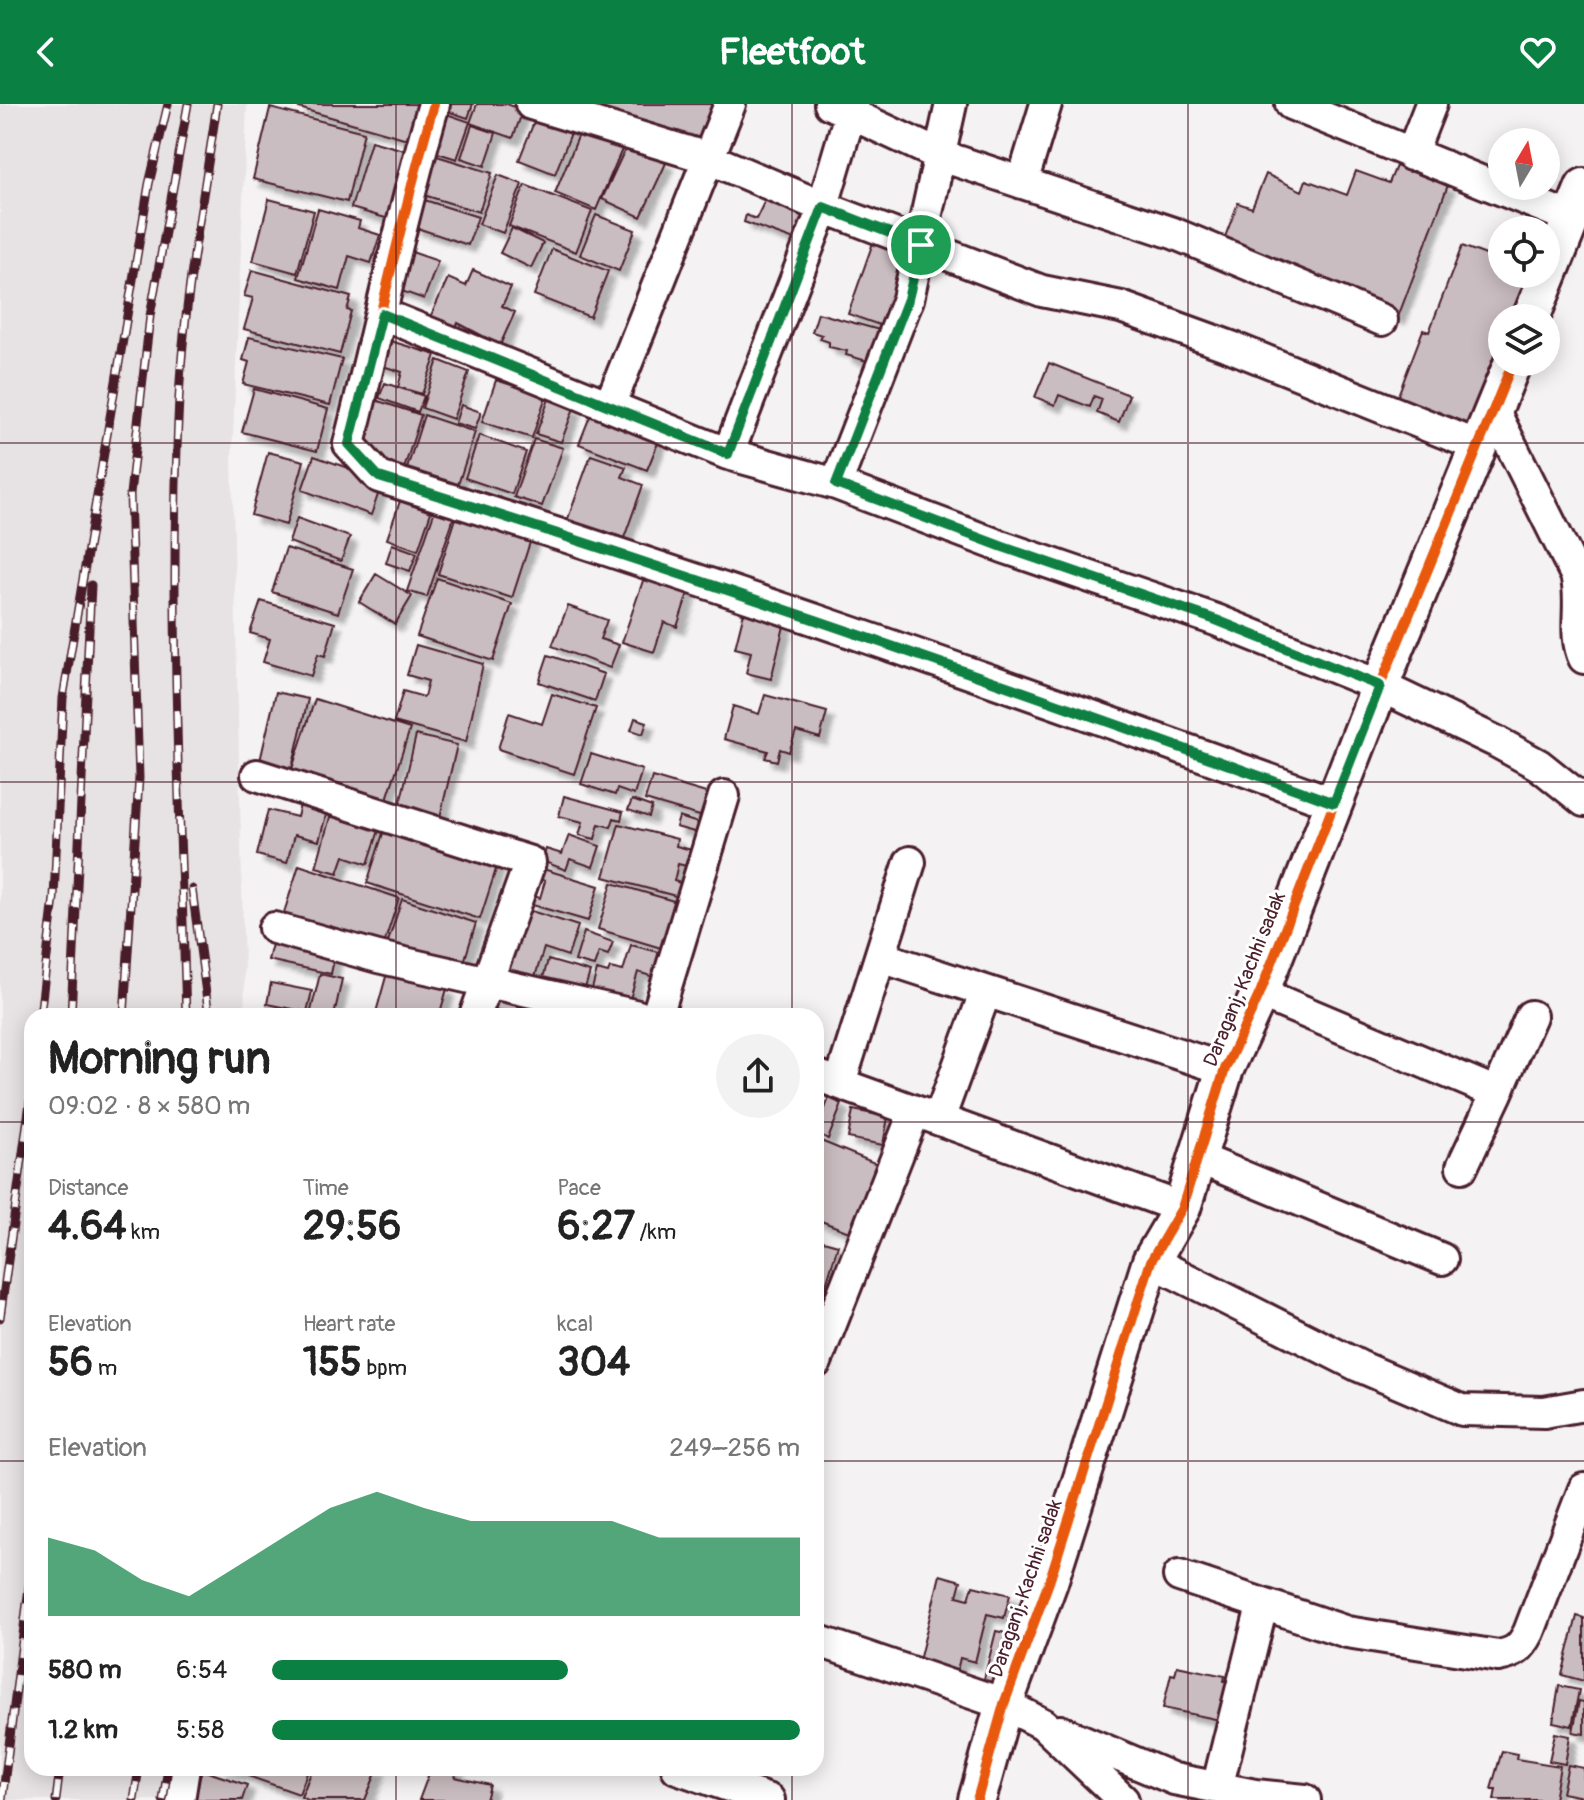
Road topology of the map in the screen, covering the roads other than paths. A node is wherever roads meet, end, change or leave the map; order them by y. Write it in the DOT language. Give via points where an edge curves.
graph roads {
  1 [pos="434,104"];
  2 [pos="531,104"];
  3 [pos="730,104"];
  4 [pos="951,104"];
  5 [pos="1046,104"];
  6 [pos="1291,104"];
  7 [pos="1431,104"];
  8 [pos="845,107"];
  9 [pos="939,155"];
  10 [pos="1411,155"];
  11 [pos="708,158"];
  12 [pos="1022,183"];
  13 [pos="1577,203"];
  14 [pos="823,207"];
  15 [pos="921,245"];
  16 [pos="1537,304"];
  17 [pos="382,314"];
  18 [pos="1382,320"];
  19 [pos="1508,376"];
  20 [pos="610,405"];
  21 [pos="1494,411"];
  22 [pos="1478,446"];
  23 [pos="728,454"];
  24 [pos="836,484"];
  25 [pos="1584,658"];
  26 [pos="1380,686"];
  27 [pos="257,775"];
  28 [pos="724,796"];
  29 [pos="1584,801"];
  30 [pos="1334,803"];
  31 [pos="910,862"];
  32 [pos="274,928"];
  33 [pos="881,957"];
  34 [pos="490,982"];
  35 [pos="985,993"];
  36 [pos="1260,993"];
  37 [pos="479,1008"];
  38 [pos="603,1008"];
  39 [pos="659,1008"];
  40 [pos="1531,1016"];
  41 [pos="1225,1069"];
  42 [pos="828,1079"];
  43 [pos="1497,1093"];
  44 [pos="926,1116"];
  45 [pos="1198,1158"];
  46 [pos="1462,1167"];
  47 [pos="1182,1208"];
  48 [pos="1442,1259"];
  49 [pos="1151,1261"];
  50 [pos="824,1344"];
  51 [pos="1584,1405"];
  52 [pos="1584,1489"];
  53 [pos="1574,1549"];
  54 [pos="1179,1576"];
  55 [pos="1262,1606"];
  56 [pos="824,1643"];
  57 [pos="1004,1704"];
  58 [pos="1043,1724"];
  59 [pos="183,1776"];
  60 [pos="700,1776"];
  61 [pos="1217,1788"];
  62 [pos="179,1800"];
  63 [pos="769,1800"];
  64 [pos="977,1800"];
  65 [pos="1123,1800"];
  66 [pos="1305,1800"];
  1 -- 17 [label="street"];
  2 -- 11 [label="street"];
  3 -- 11 [label="street"];
  4 -- 9 [label="street"];
  5 -- 12 [label="street"];
  6 -- 10 [label="street"];
  7 -- 10 [label="street"];
  8 -- 9 [label="street"];
  8 -- 14 [label="street"];
  9 -- 12 [label="street"];
  9 -- 15 [label="street"];
  10 -- 13 [label="street"];
  11 -- 14 [label="street"];
  11 -- 20 [label="street"];
  12 -- 18 [label="street" via="1173,233"];
  13 -- 16 [label="street"];
  14 -- 15 [label="street"];
  14 -- 23 [label="street"];
  15 -- 22 [label="street" via="1042,291 1121,307"];
  15 -- 24 [label="street" via="908,299"];
  17 -- 20 [label="street"];
  17 -- 30 [label="street" via="349,444 379,477 802,615"];
  19 -- 21 [label="street, Daraganj, Kachhi sadak"];
  20 -- 23 [label="street"];
  21 -- 22 [label="street, Daraganj, Kachhi sadak"];
  21 -- 25 [label="street" via="1576,575"];
  22 -- 26 [label="street, Daraganj, Kachhi sadak"];
  23 -- 24 [label="street"];
  24 -- 26 [label="street" via="1216,620"];
  26 -- 29 [label="street" via="1539,765"];
  26 -- 30 [label="street, Daraganj, Kachhi sadak"];
  27 -- 34 [label="street" via="530,862"];
  28 -- 39 [label="street"];
  30 -- 36 [label="street, Daraganj, Kachhi sadak"];
  31 -- 33 [label="street"];
  32 -- 34 [label="street"];
  33 -- 35 [label="street"];
  33 -- 42 [label="street"];
  34 -- 37 [label="street"];
  34 -- 38 [label="street"];
  35 -- 41 [label="street"];
  35 -- 44 [label="street"];
  36 -- 41 [label="street, Daraganj, Kachhi sadak"];
  36 -- 43 [label="street"];
  40 -- 43 [label="street"];
  41 -- 45 [label="street, Daraganj, Kachhi sadak"];
  42 -- 44 [label="street"];
  43 -- 46 [label="street"];
  44 -- 47 [label="street"];
  44 -- 50 [label="street"];
  45 -- 47 [label="street, Daraganj, Kachhi sadak"];
  45 -- 48 [label="street"];
  47 -- 49 [label="street, Daraganj, Kachhi sadak"];
  49 -- 51 [label="street" via="1359,1366 1462,1410 1544,1412"];
  49 -- 57 [label="street, Daraganj, Kachhi sadak" via="1049,1582"];
  52 -- 53 [label="street"];
  53 -- 55 [label="street" via="1513,1654 1347,1632"];
  54 -- 55 [label="street"];
  55 -- 61 [label="street"];
  56 -- 57 [label="street"];
  57 -- 58 [label="street"];
  57 -- 64 [label="street, Daraganj, Kachhi sadak"];
  58 -- 61 [label="street" via="1174,1779"];
  58 -- 65 [label="street"];
  59 -- 62 [label="street"];
  60 -- 63 [label="street"];
  61 -- 66 [label="street"];
}
